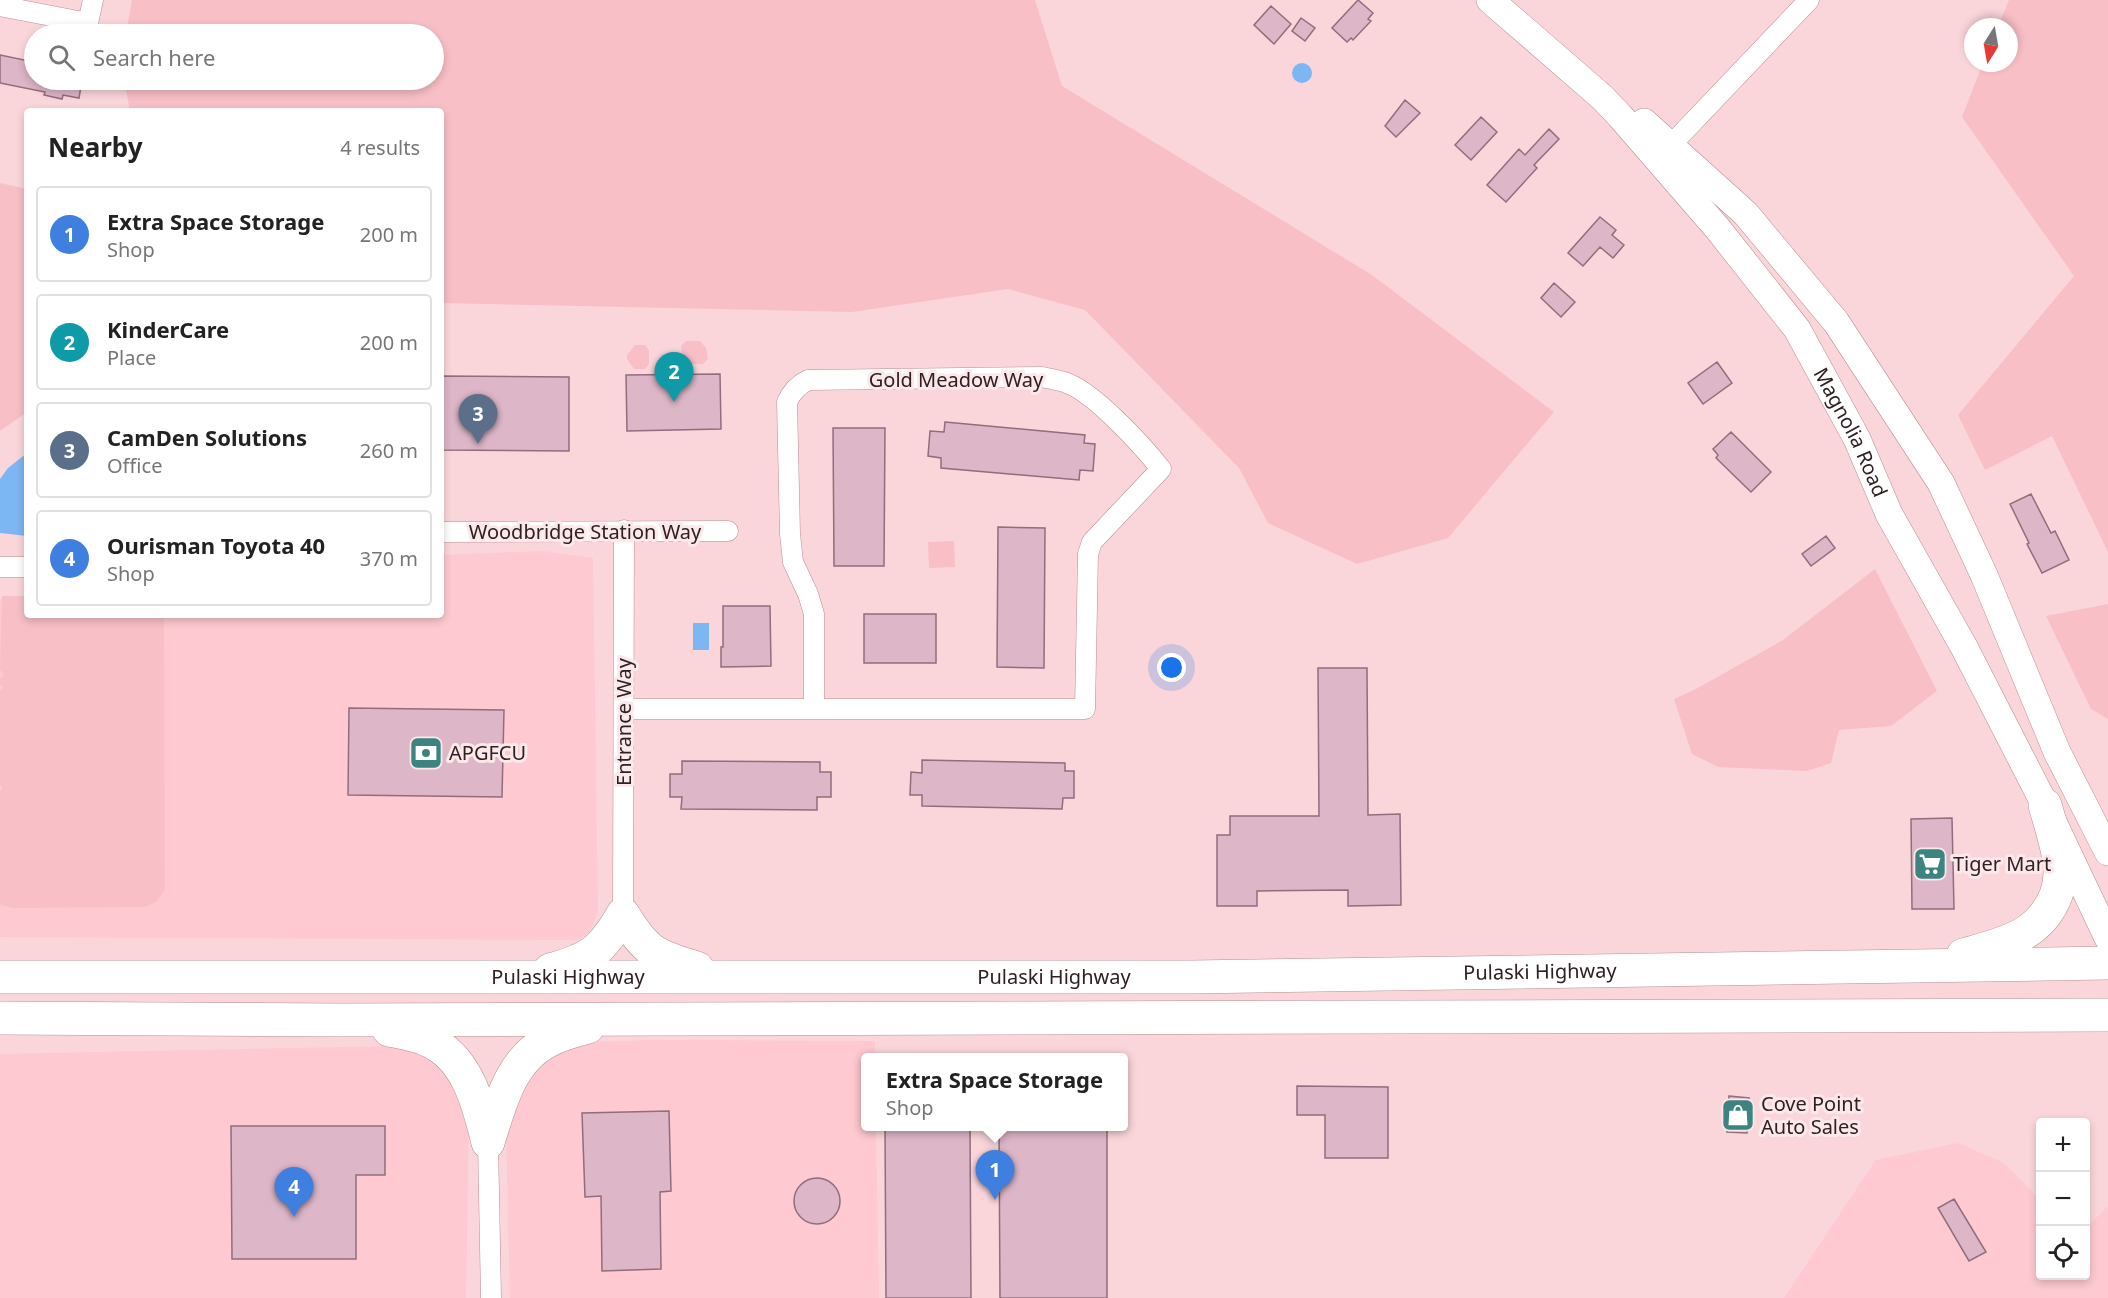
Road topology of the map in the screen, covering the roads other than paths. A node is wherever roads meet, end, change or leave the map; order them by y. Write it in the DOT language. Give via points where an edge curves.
graph roads {
  1 [pos="93,0"];
  2 [pos="1491,0"];
  3 [pos="1809,0"];
  4 [pos="0,6"];
  5 [pos="1670,146"];
  6 [pos="624,530"];
  7 [pos="728,531"];
  8 [pos="444,532"];
  9 [pos="0,567"];
  10 [pos="24,567"];
  11 [pos="624,709"];
  12 [pos="814,709"];
  13 [pos="2045,805"];
  14 [pos="2108,852"];
  15 [pos="623,914"];
  16 [pos="2108,938"];
  17 [pos="2108,963"];
  18 [pos="1888,967"];
  19 [pos="728,976"];
  20 [pos="0,977"];
  21 [pos="523,977"];
  22 [pos="2108,1015"];
  23 [pos="615,1019"];
  24 [pos="340,1020"];
  25 [pos="9,1023"];
  26 [pos="488,1142"];
  27 [pos="491,1298"];
  1 -- 4 [label="street" via="88,23"];
  2 -- 5 [label="main road, Magnolia Road" via="1587,69"];
  2 -- 13 [label="main road, Magnolia Road" via="1620,116 1718,229 1797,329 1857,439 1888,514 1964,647"];
  3 -- 5 [label="street"];
  5 -- 14 [label="main road, Magnolia Road" via="1746,214 1836,322 1941,483 1984,575 2057,752"];
  6 -- 7 [label="street, Woodbridge Station Way"];
  6 -- 8 [label="street, Woodbridge Station Way"];
  6 -- 11 [label="street, Entrance Way"];
  9 -- 10 [label="street"];
  11 -- 12 [label="street, Gold Meadow Way"];
  11 -- 15 [label="street, Entrance Way"];
  12 -- 12 [label="street, Gold Meadow Way" via="1085,709 1088,554 1092,542 1161,469 1089,395 1069,384 1042,377 808,380 800,384 787,402 789,534 794,562 814,614"];
  13 -- 16 [label="main road, Magnolia Road"];
  13 -- 18 [label="highway" via="2059,861 2060,884 2042,921 2001,945 1945,960"];
  15 -- 19 [label="highway" via="643,944 656,954"];
  15 -- 21 [label="highway" via="599,949 570,964"];
  17 -- 18 [label="highway, Pulaski Highway"];
  18 -- 19 [label="highway, Pulaski Highway" via="1192,977"];
  19 -- 21 [label="highway, Pulaski Highway"];
  20 -- 21 [label="highway, Pulaski Highway"];
  22 -- 23 [label="highway, Pulaski Highway"];
  23 -- 24 [label="highway, Pulaski Highway"];
  23 -- 26 [label="highway" via="541,1045 509,1080"];
  24 -- 25 [label="highway, Pulaski Highway"];
  24 -- 26 [label="highway" via="427,1040 444,1050 459,1065 476,1098"];
  26 -- 27 [label="street"];
}
